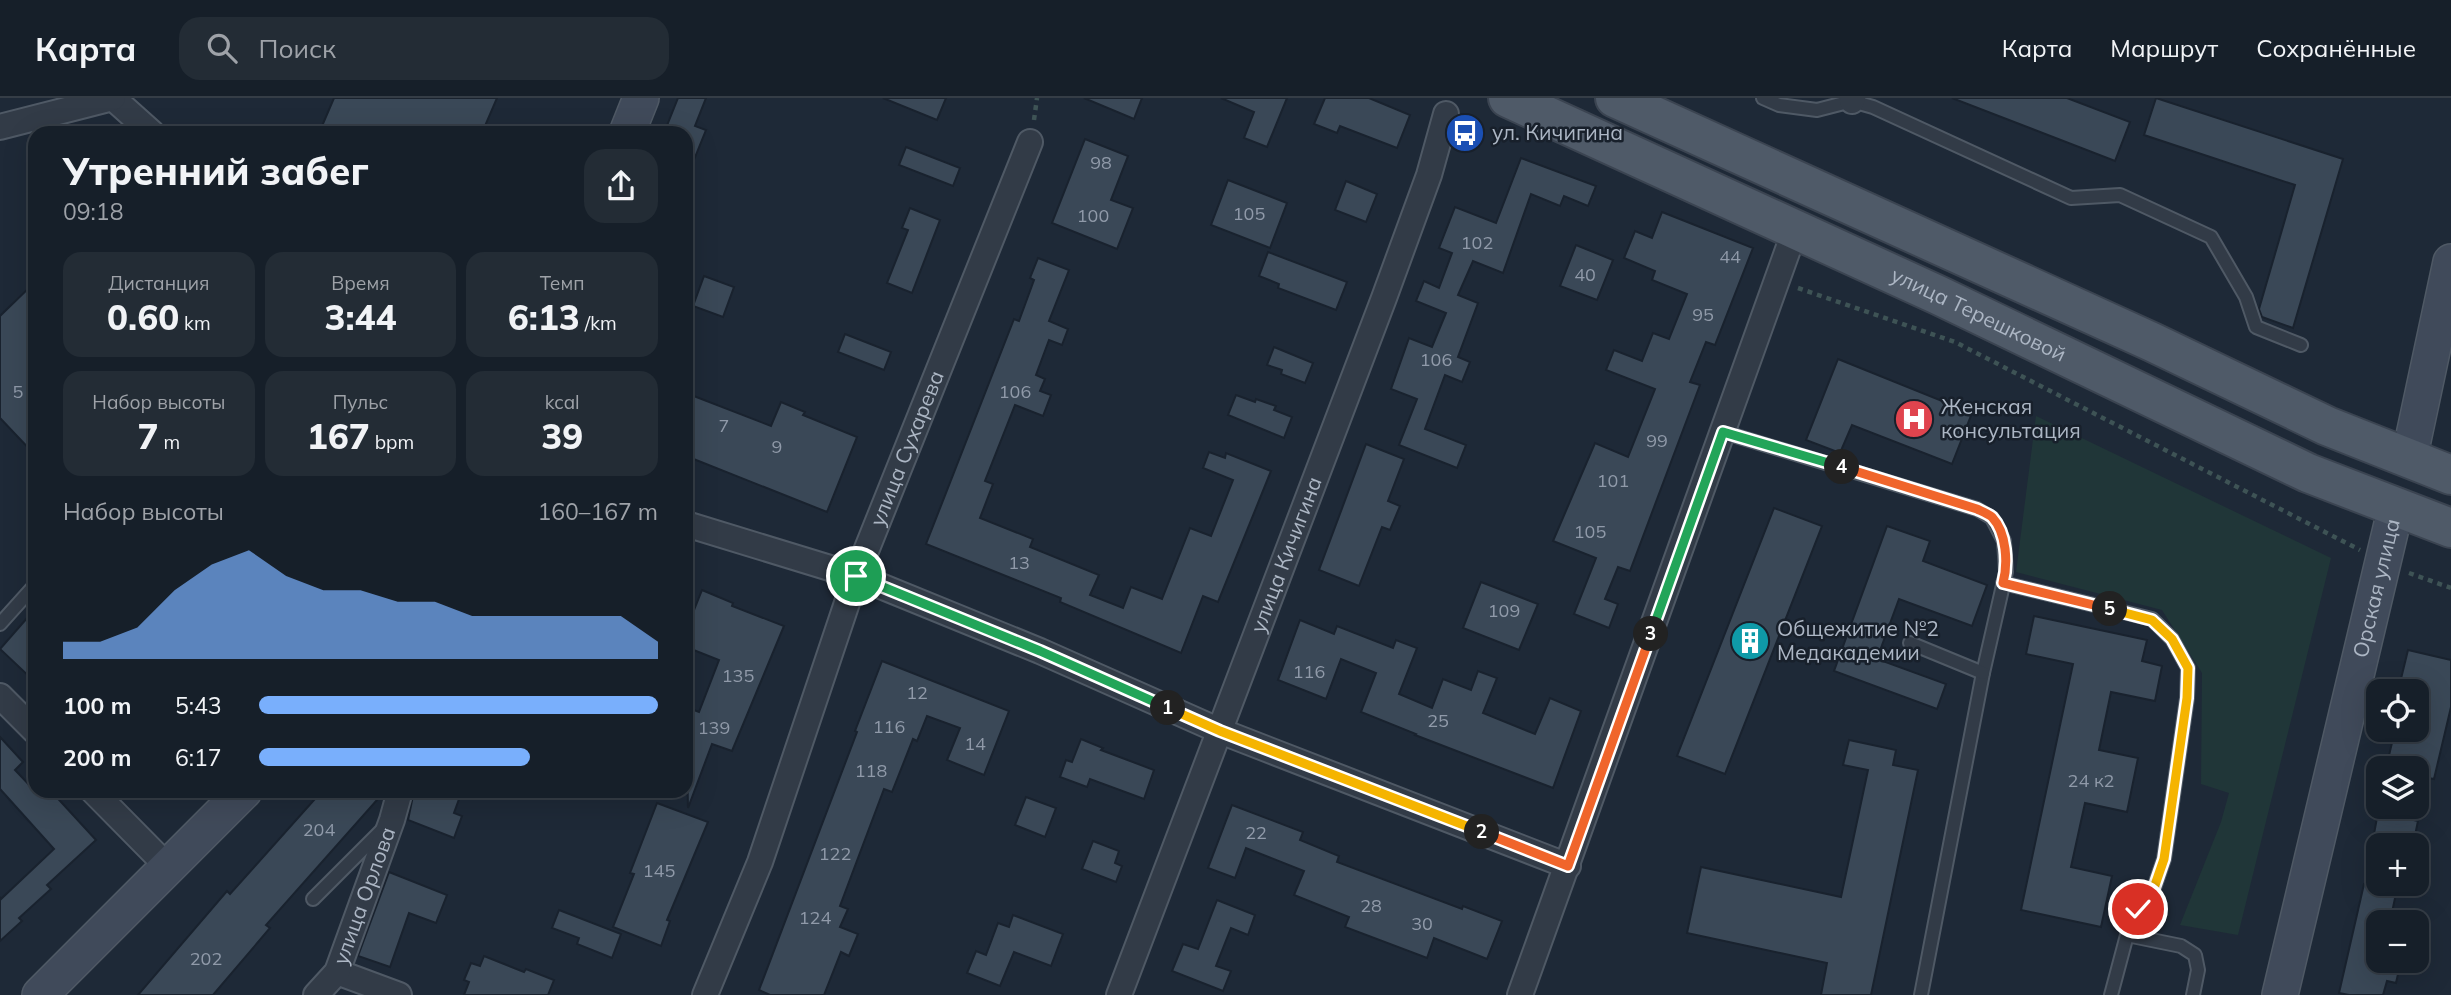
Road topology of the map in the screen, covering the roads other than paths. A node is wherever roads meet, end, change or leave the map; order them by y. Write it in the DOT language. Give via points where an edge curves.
graph roads {
  1 [pos="113,98"];
  2 [pos="641,98"];
  3 [pos="1508,98"];
  4 [pos="1615,98"];
  5 [pos="1763,98"];
  6 [pos="1852,100"];
  7 [pos="1446,114"];
  8 [pos="144,126"];
  9 [pos="630,126"];
  10 [pos="0,127"];
  11 [pos="1030,142"];
  12 [pos="1795,230"];
  13 [pos="2451,262"];
  14 [pos="2301,345"];
  15 [pos="1723,432"];
  16 [pos="2409,459"];
  17 [pos="2451,475"];
  18 [pos="2396,507"];
  19 [pos="693,526"];
  20 [pos="2451,528"];
  21 [pos="856,576"];
  22 [pos="2003,583"];
  23 [pos="28,594"];
  24 [pos="0,624"];
  25 [pos="1910,643"];
  26 [pos="1983,673"];
  27 [pos="0,696"];
  28 [pos="28,725"];
  29 [pos="1220,731"];
  30 [pos="100,798"];
  31 [pos="237,798"];
  32 [pos="398,798"];
  33 [pos="393,820"];
  34 [pos="1568,866"];
  35 [pos="168,867"];
  36 [pos="313,898"];
  37 [pos="2127,935"];
  38 [pos="337,972"];
  39 [pos="40,995"];
  40 [pos="316,995"];
  41 [pos="399,995"];
  42 [pos="705,995"];
  43 [pos="1119,995"];
  44 [pos="1520,995"];
  45 [pos="1921,995"];
  46 [pos="2111,995"];
  47 [pos="2193,995"];
  48 [pos="2280,995"];
  1 -- 8 [label="street"];
  1 -- 10 [label="street"];
  2 -- 9 [label="main road"];
  3 -- 12 [label="main road, улица Терешковой"];
  4 -- 16 [label="main road" via="2140,336 2327,426"];
  5 -- 6 [label="lane" via="1817,110"];
  6 -- 14 [label="lane" via="2071,198 2120,195 2211,237 2246,298 2256,327"];
  7 -- 29 [label="street, улица Кичигина" via="1420,200"];
  11 -- 21 [label="street, улица Сухарева"];
  12 -- 15 [label="street"];
  12 -- 18 [label="main road, улица Терешковой" via="2308,473"];
  13 -- 16 [label="main road, Орская улица"];
  15 -- 22 [label="lane" via="1977,509 1992,518 2004,541"];
  15 -- 34 [label="street"];
  16 -- 17 [label="main road"];
  16 -- 18 [label="main road, Орская улица"];
  18 -- 20 [label="main road, улица Терешковой"];
  18 -- 48 [label="main road, Орская улица"];
  19 -- 21 [label="street"];
  21 -- 29 [label="street"];
  21 -- 42 [label="street, улица Сухарева" via="760,862"];
  22 -- 26 [label="lane"];
  22 -- 37 [label="lane" via="2152,620 2172,639 2188,668 2164,859 2154,888"];
  23 -- 24 [label="lane"];
  25 -- 26 [label="lane"];
  26 -- 45 [label="lane"];
  27 -- 28 [label="street"];
  29 -- 34 [label="street"];
  29 -- 43 [label="street, улица Кичигина"];
  30 -- 35 [label="street"];
  31 -- 35 [label="main road"];
  32 -- 33 [label="street, улица Орлова"];
  33 -- 36 [label="lane"];
  33 -- 38 [label="street, улица Орлова"];
  34 -- 44 [label="street"];
  35 -- 39 [label="main road"];
  37 -- 46 [label="lane"];
  37 -- 47 [label="lane" via="2181,946 2195,956 2198,970"];
  38 -- 40 [label="street, улица Орлова"];
  38 -- 41 [label="street"];
}
